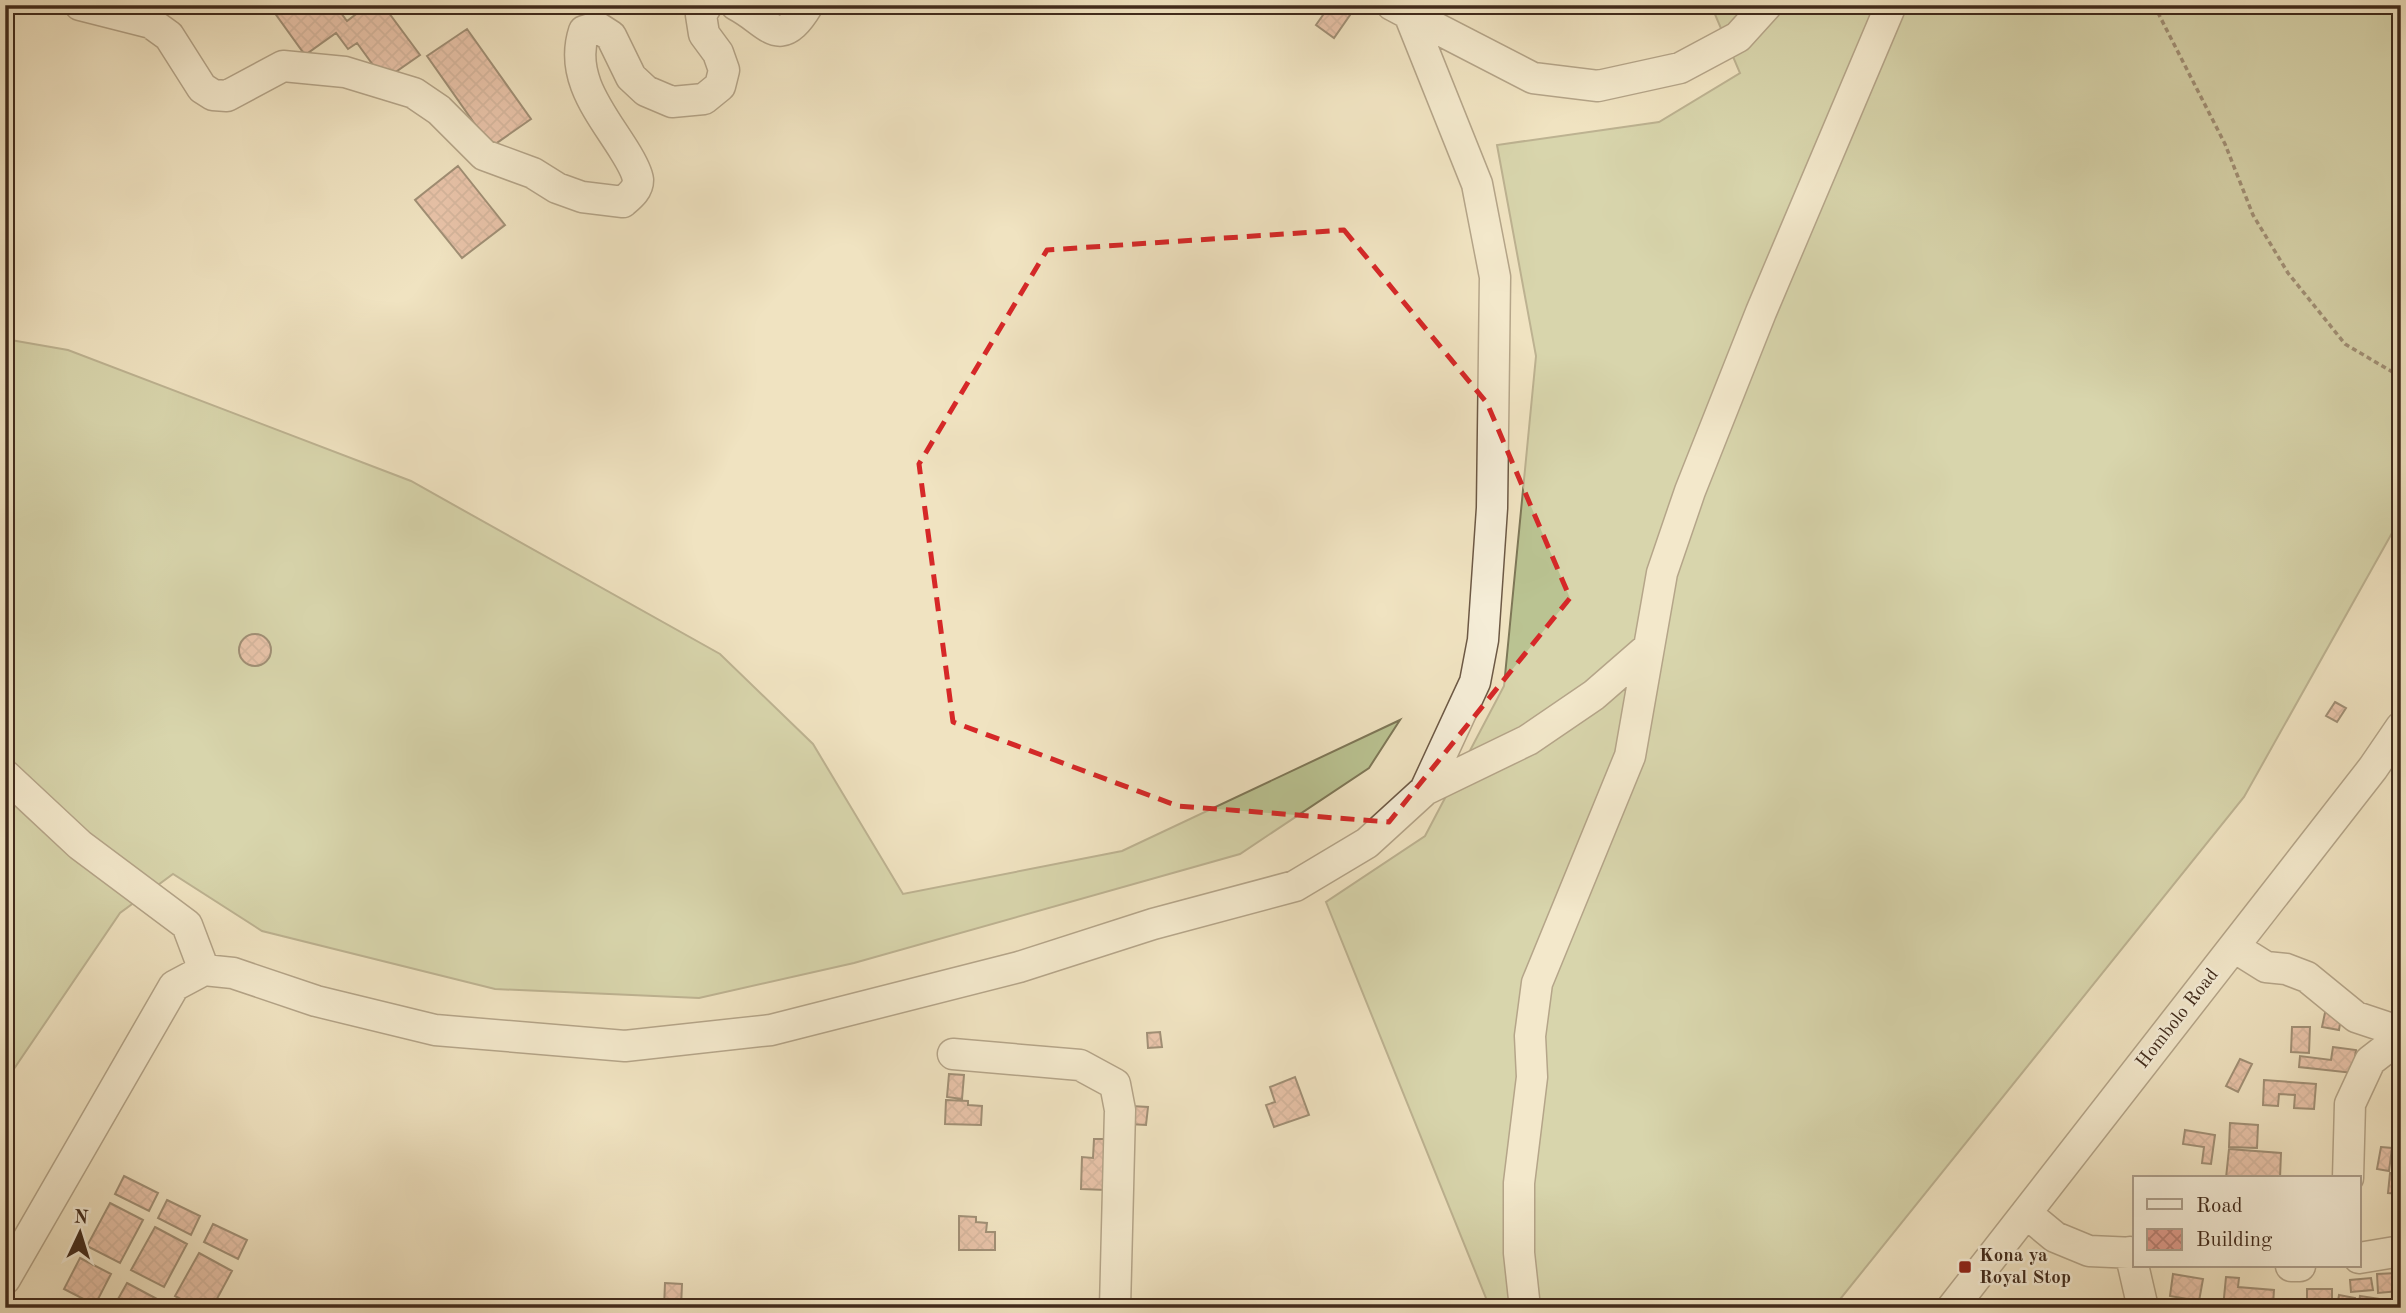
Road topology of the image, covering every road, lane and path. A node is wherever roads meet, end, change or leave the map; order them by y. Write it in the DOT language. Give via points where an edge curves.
graph roads {
  1 [pos="80,5"];
  2 [pos="707,5"];
  3 [pos="736,5"];
  4 [pos="808,5"];
  5 [pos="1767,5"];
  6 [pos="1891,5"];
  7 [pos="2154,5"];
  8 [pos="1401,8"];
  9 [pos="2401,377"];
  10 [pos="1648,648"];
  11 [pos="2401,727"];
  12 [pos="5,775"];
  13 [pos="1425,790"];
  14 [pos="2234,947"];
  15 [pos="204,970"];
  16 [pos="2401,1035"];
  17 [pos="953,1054"];
  18 [pos="2348,1176"];
  19 [pos="2026,1213"];
  20 [pos="2401,1251"];
  21 [pos="2132,1253"];
  22 [pos="2360,1258"];
  23 [pos="2135,1268"];
  24 [pos="5,1279"];
  25 [pos="1115,1308"];
  26 [pos="1525,1308"];
  27 [pos="1952,1308"];
  28 [pos="2143,1308"];
  1 -- 2 [label="street" via="151,23 170,37 202,88 213,95 227,96 282,66 345,72 414,93 439,110 485,156 582,197 623,202 634,193 638,180 593,103 578,66 584,31 597,27 611,36 631,77 646,91 672,102 704,99 720,86 724,70 704,34 701,15"];
  3 -- 4 [label="street" via="769,30 783,32 795,25"];
  5 -- 8 [label="street" via="1738,37 1680,68 1598,86 1534,78"];
  6 -- 10 [label="street" via="1690,491 1662,573"];
  7 -- 9 [label="path" via="2225,144 2253,215 2288,273 2345,344"];
  8 -- 13 [label="street" via="1477,184 1495,277 1492,508 1483,640 1475,682"];
  10 -- 13 [label="street" via="1594,695 1528,740"];
  10 -- 26 [label="street" via="1630,756 1540,975 1532,1006 1532,1068 1518,1221"];
  11 -- 14 [label="street, Hombolo Road"];
  12 -- 15 [label="street" via="80,845 187,925"];
  13 -- 15 [label="street" via="1367,843 1295,886 1153,924 1019,967 771,1030 625,1046 435,1030 316,1001 233,973"];
  14 -- 16 [label="street" via="2266,967 2307,976 2356,1017"];
  14 -- 19 [label="street, Hombolo Road"];
  15 -- 24 [label="street" via="174,986"];
  16 -- 18 [label="street" via="2370,1060 2350,1104"];
  17 -- 25 [label="street" via="1080,1065 1115,1084 1120,1110"];
  19 -- 21 [label="street" via="2055,1237 2090,1251"];
  19 -- 27 [label="street, Hombolo Road"];
  20 -- 22 [label="street"];
  23 -- 28 [label="street"];
}
